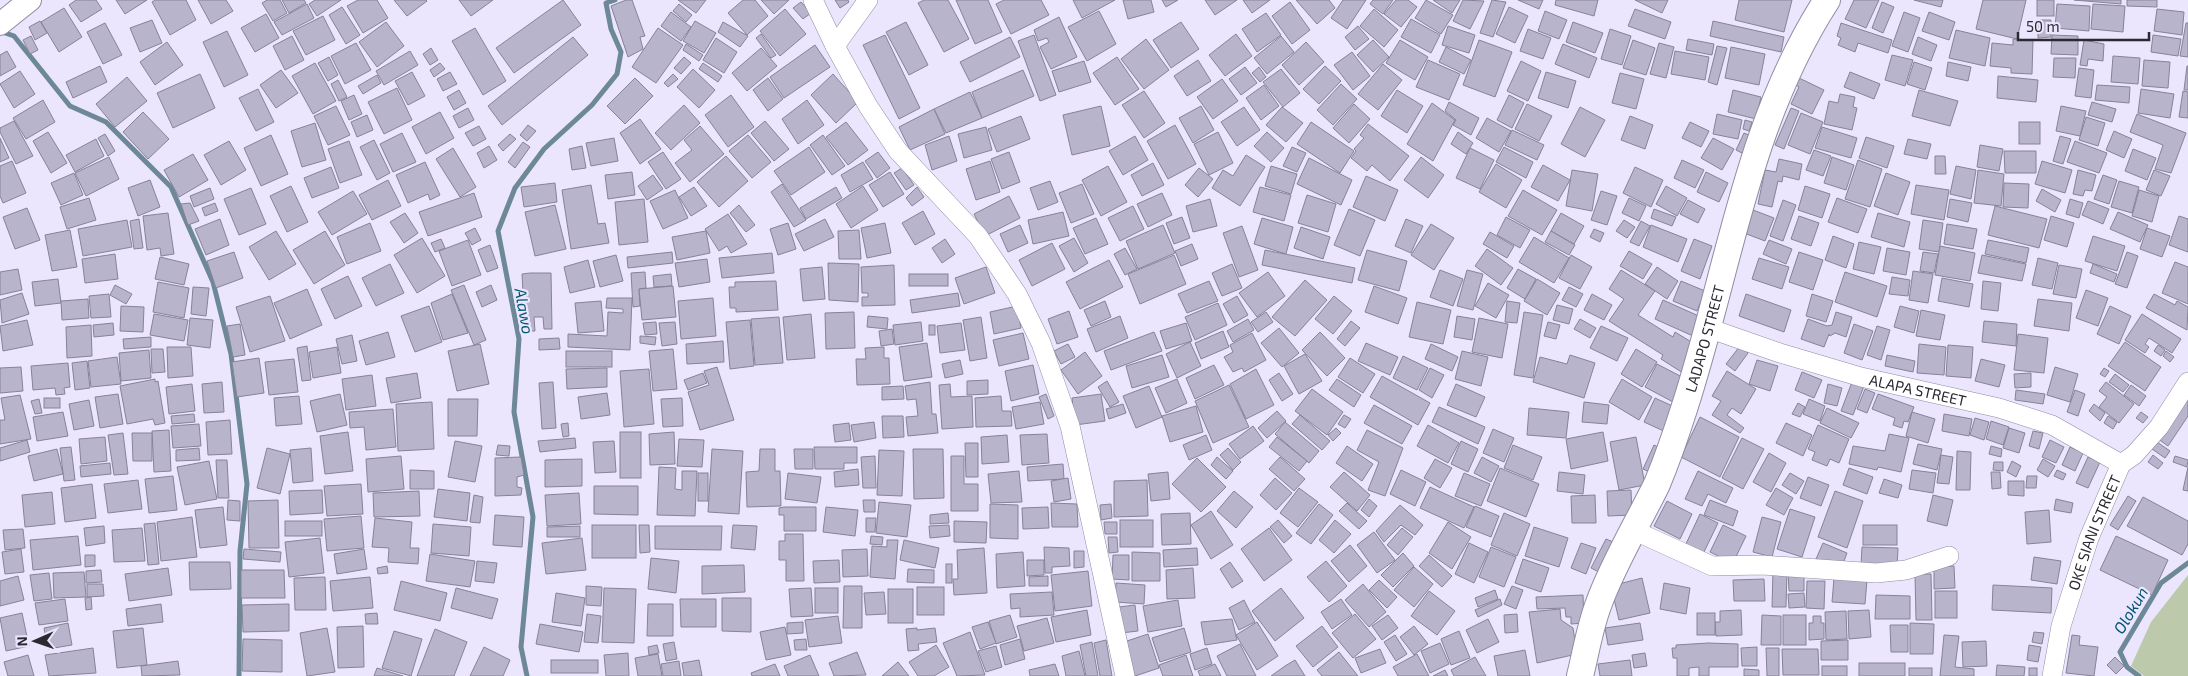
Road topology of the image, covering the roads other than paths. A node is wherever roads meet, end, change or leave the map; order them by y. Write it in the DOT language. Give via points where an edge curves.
graph roads {
  1 [pos="30,0"];
  2 [pos="813,0"];
  3 [pos="868,0"];
  4 [pos="1826,0"];
  5 [pos="0,24"];
  6 [pos="835,46"];
  7 [pos="1708,328"];
  8 [pos="2186,388"];
  9 [pos="2121,464"];
  10 [pos="1633,530"];
  11 [pos="1948,556"];
  12 [pos="1125,676"];
  13 [pos="1580,676"];
  14 [pos="2052,676"];
  1 -- 5 [label="street"];
  2 -- 6 [label="street"];
  3 -- 6 [label="street"];
  4 -- 7 [label="main road, LADAPO STREET" via="1806,31 1760,140 1736,213"];
  6 -- 12 [label="street" via="868,106 898,151 978,236 1017,294 1041,343 1070,426"];
  7 -- 9 [label="street, ALAPA STREET" via="1780,354 1861,377 2000,408 2052,425"];
  7 -- 10 [label="main road, LADAPO STREET" via="1684,410 1657,482"];
  8 -- 9 [label="street, OKE SIANI STREET" via="2158,427 2134,455"];
  9 -- 14 [label="street, OKE SIANI STREET" via="2089,538 2062,626"];
  10 -- 11 [label="street" via="1712,566 1771,565 1876,573 1906,570"];
  10 -- 13 [label="main road, LADAPO STREET" via="1599,603"];
}
